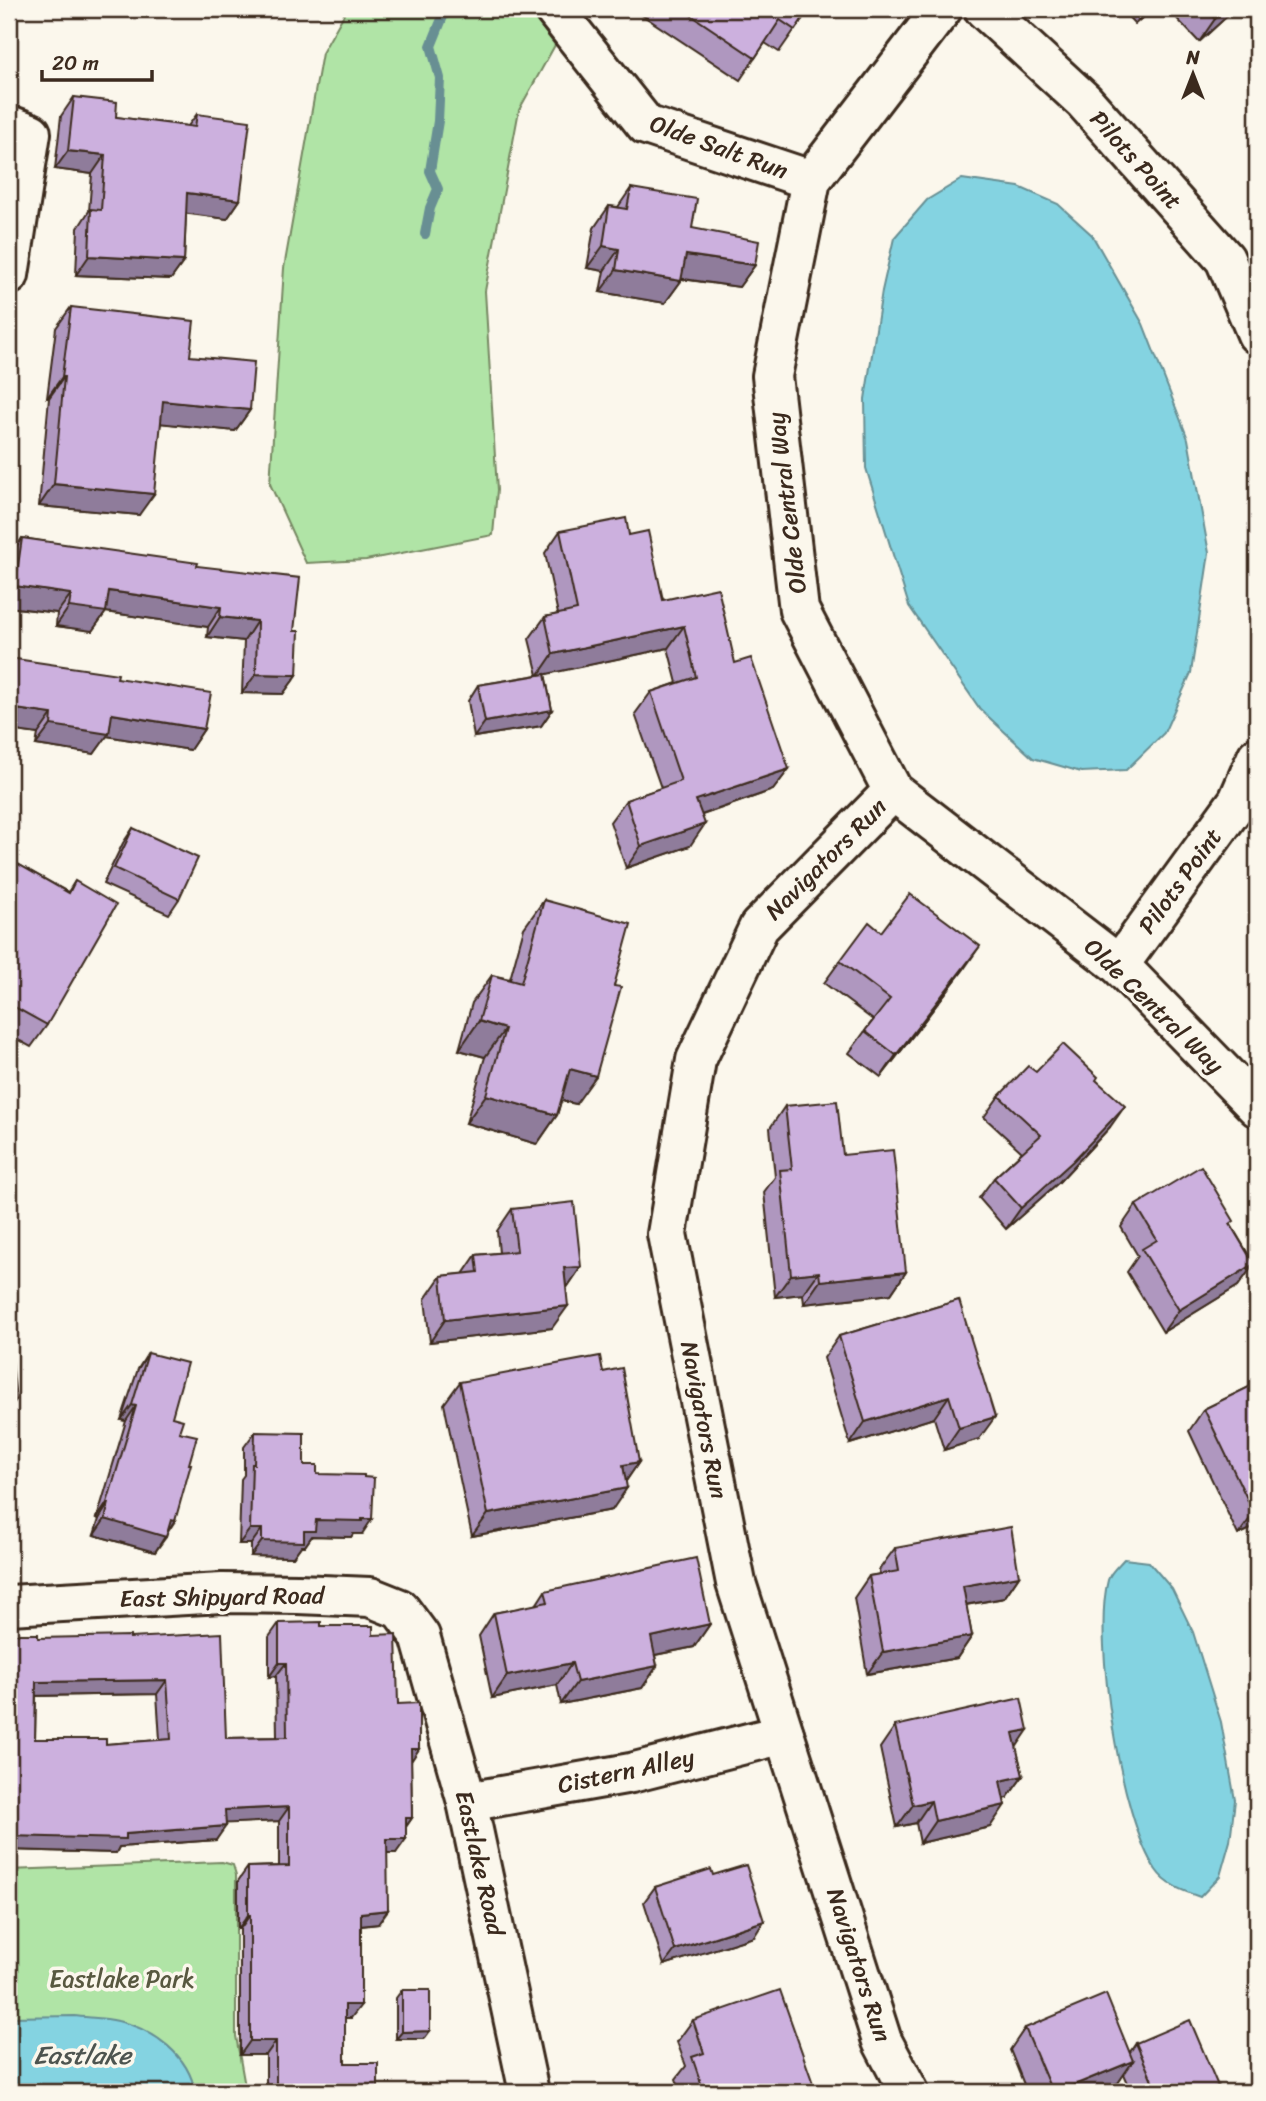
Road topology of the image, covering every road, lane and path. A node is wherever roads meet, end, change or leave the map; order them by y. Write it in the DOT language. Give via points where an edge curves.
graph roads {
  1 [pos="554,9"];
  2 [pos="942,9"];
  3 [pos="984,9"];
  4 [pos="9,125"];
  5 [pos="811,180"];
  6 [pos="9,275"];
  7 [pos="1257,334"];
  8 [pos="1257,757"];
  9 [pos="893,791"];
  10 [pos="1119,965"];
  11 [pos="1257,1107"];
  12 [pos="9,1605"];
  13 [pos="421,1636"];
  14 [pos="784,1734"];
  15 [pos="467,1802"];
  16 [pos="529,2092"];
  17 [pos="909,2092"];
  1 -- 5 [label="street, Olde Salt Run" via="646,125"];
  2 -- 5 [label="street, Olde Central Way"];
  3 -- 7 [label="street, Pilots Point" via="1084,101 1225,258"];
  4 -- 6 [label="street" via="31,132"];
  5 -- 9 [label="street, Olde Central Way" via="772,376 799,610"];
  8 -- 10 [label="street, Pilots Point" via="1238,801"];
  9 -- 10 [label="street, Olde Central Way"];
  9 -- 14 [label="street, Navigators Run" via="759,927 696,1059 667,1234 736,1583"];
  10 -- 11 [label="street, Olde Central Way"];
  12 -- 13 [label="street, East Shipyard Road" via="222,1593 370,1597 400,1609"];
  13 -- 15 [label="street, Eastlake Road"];
  14 -- 15 [label="street, Cistern Alley" via="631,1773"];
  14 -- 17 [label="street, Navigators Run" via="882,2041"];
  15 -- 16 [label="street, Eastlake Road"];
}
